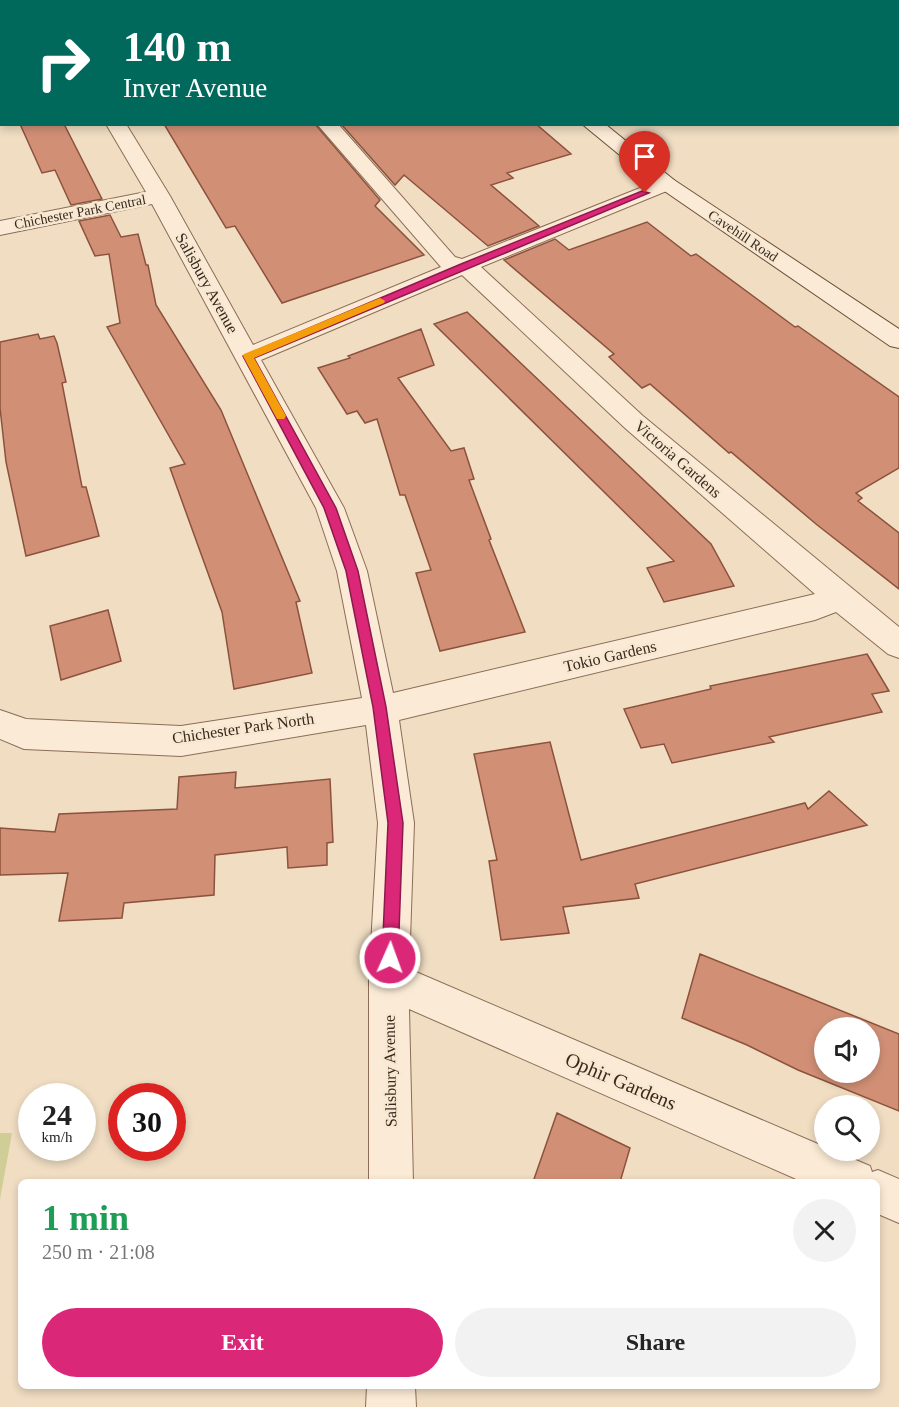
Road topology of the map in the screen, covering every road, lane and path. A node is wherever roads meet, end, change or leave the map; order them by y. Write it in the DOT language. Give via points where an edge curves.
graph roads {
  1 [pos="117,126"];
  2 [pos="329,126"];
  3 [pos="594,126"];
  4 [pos="667,184"];
  5 [pos="159,196"];
  6 [pos="0,228"];
  7 [pos="464,266"];
  8 [pos="899,340"];
  9 [pos="248,356"];
  10 [pos="839,597"];
  11 [pos="899,645"];
  12 [pos="380,707"];
  13 [pos="0,724"];
  14 [pos="389,980"];
  15 [pos="391,1179"];
  16 [pos="847,1179"];
  17 [pos="880,1193"];
  18 [pos="899,1201"];
  19 [pos="391,1389"];
  20 [pos="391,1407"];
  1 -- 5 [label="street, Salisbury Avenue"];
  2 -- 7 [label="street, Victoria Gardens" via="447,262"];
  3 -- 4 [label="street, Cavehill Road"];
  4 -- 7 [label="street"];
  4 -- 8 [label="street, Cavehill Road"];
  5 -- 6 [label="street, Chichester Park Central"];
  5 -- 9 [label="street, Salisbury Avenue"];
  7 -- 9 [label="street"];
  7 -- 10 [label="street, Victoria Gardens" via="634,422"];
  9 -- 12 [label="street, Salisbury Avenue" via="330,508 352,571"];
  10 -- 11 [label="street, Victoria Gardens"];
  10 -- 12 [label="street, Tokio Gardens" via="815,608 399,706"];
  12 -- 13 [label="street, Chichester Park North" via="182,741 24,734"];
  12 -- 14 [label="street, Salisbury Avenue" via="396,823"];
  14 -- 15 [label="street, Salisbury Avenue"];
  14 -- 16 [label="street, Ophir Gardens"];
  17 -- 18 [label="street"];
  19 -- 20 [label="street"];
}
